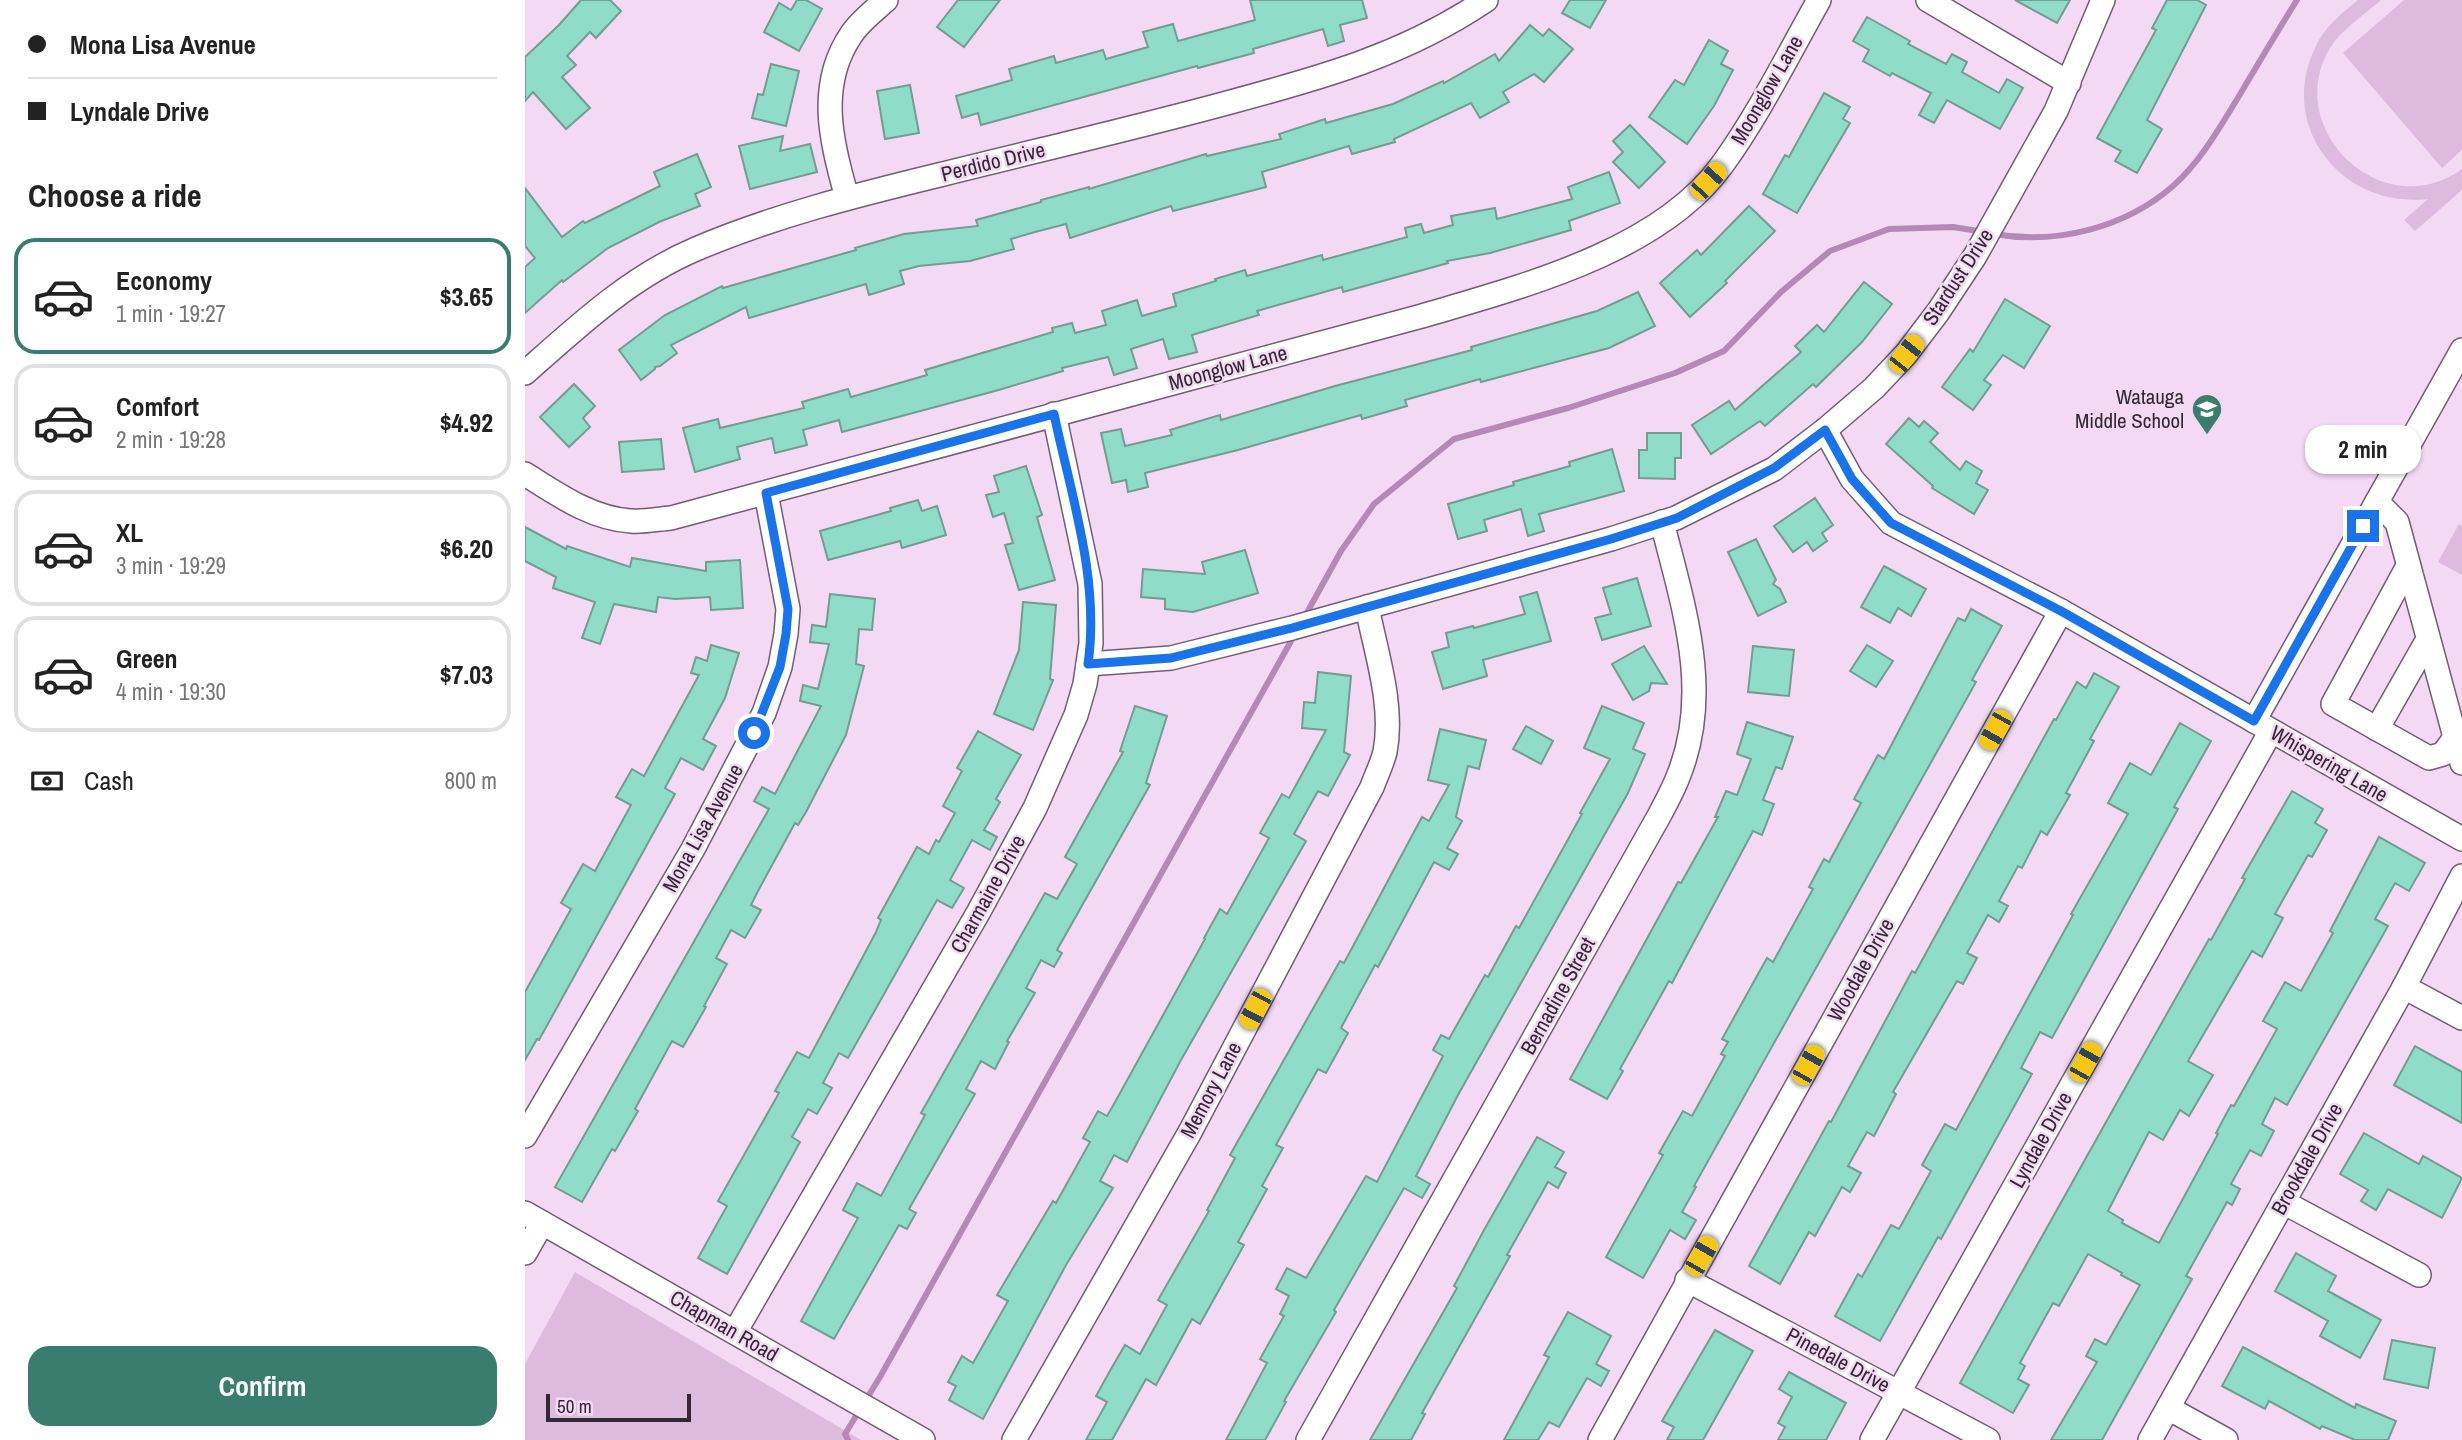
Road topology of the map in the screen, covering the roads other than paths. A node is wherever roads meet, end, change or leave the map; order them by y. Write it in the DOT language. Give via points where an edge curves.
graph roads {
  1 [pos="885,0"];
  2 [pos="1486,0"];
  3 [pos="1819,0"];
  4 [pos="1928,0"];
  5 [pos="2103,0"];
  6 [pos="2069,83"];
  7 [pos="847,197"];
  8 [pos="2462,350"];
  9 [pos="525,373"];
  10 [pos="1054,414"];
  11 [pos="1825,430"];
  12 [pos="525,474"];
  13 [pos="766,493"];
  14 [pos="2377,502"];
  15 [pos="1662,522"];
  16 [pos="2408,566"];
  17 [pos="1367,607"];
  18 [pos="2061,611"];
  19 [pos="2427,641"];
  20 [pos="1088,664"];
  21 [pos="2263,726"];
  22 [pos="2377,729"];
  23 [pos="2454,738"];
  24 [pos="2462,763"];
  25 [pos="2462,839"];
  26 [pos="2462,876"];
  27 [pos="2404,987"];
  28 [pos="2462,1018"];
  29 [pos="525,1136"];
  30 [pos="2283,1202"];
  31 [pos="534,1218"];
  32 [pos="525,1253"];
  33 [pos="2419,1275"];
  34 [pos="1687,1280"];
  35 [pos="735,1332"];
  36 [pos="1899,1392"];
  37 [pos="2168,1408"];
  38 [pos="923,1440"];
  39 [pos="1014,1440"];
  40 [pos="1308,1440"];
  41 [pos="1600,1440"];
  42 [pos="1872,1440"];
  43 [pos="1988,1440"];
  44 [pos="2150,1440"];
  45 [pos="2226,1440"];
  1 -- 7 [label="street" via="852,33 831,80 834,152"];
  2 -- 7 [label="street, Perdido Drive" via="1456,21 1335,74"];
  3 -- 10 [label="street, Moonglow Lane" via="1721,167 1661,222 1617,247 1535,283 1435,313"];
  4 -- 6 [label="street"];
  5 -- 6 [label="street, Stardust Drive"];
  6 -- 11 [label="street, Stardust Drive" via="1975,256 1938,312 1874,388"];
  7 -- 9 [label="street, Perdido Drive" via="694,249 635,281"];
  8 -- 14 [label="street, Lyndale Drive"];
  10 -- 13 [label="street, Moonglow Lane"];
  10 -- 20 [label="street, Charmaine Drive" via="1090,584"];
  11 -- 15 [label="street, Stardust Drive" via="1774,468"];
  11 -- 18 [label="street, Whispering Lane" via="1852,479 1891,523"];
  12 -- 13 [label="street, Moonglow Lane" via="579,506 631,521 670,519"];
  13 -- 29 [label="street, Mona Lisa Avenue" via="788,609 780,667 764,713 693,849"];
  14 -- 16 [label="street" via="2396,522"];
  14 -- 21 [label="street, Lyndale Drive"];
  15 -- 17 [label="street, Stardust Drive"];
  15 -- 40 [label="street, Bernadine Street" via="1691,635 1695,671 1679,776"];
  16 -- 19 [label="street"];
  16 -- 22 [label="street" via="2333,704"];
  17 -- 20 [label="street, Stardust Drive" via="1171,658"];
  17 -- 39 [label="street, Memory Lane" via="1387,727 1385,754 1372,788 1190,1132"];
  18 -- 21 [label="street, Whispering Lane"];
  18 -- 34 [label="street, Woodale Drive"];
  19 -- 22 [label="street"];
  19 -- 23 [label="street"];
  20 -- 35 [label="street, Charmaine Drive" via="1076,715 1035,808"];
  21 -- 25 [label="street, Whispering Lane"];
  21 -- 36 [label="street, Lyndale Drive"];
  22 -- 23 [label="street" via="2429,758 2443,754"];
  23 -- 24 [label="street"];
  26 -- 27 [label="street, Brookdale Drive"];
  27 -- 28 [label="street"];
  27 -- 30 [label="street, Brookdale Drive"];
  30 -- 33 [label="street"];
  30 -- 37 [label="street, Brookdale Drive"];
  31 -- 32 [label="street"];
  31 -- 35 [label="street, Chapman Road"];
  34 -- 36 [label="street, Pinedale Drive"];
  34 -- 41 [label="street, Woodale Drive"];
  35 -- 38 [label="street, Chapman Road"];
  36 -- 42 [label="street, Lyndale Drive"];
  36 -- 43 [label="street, Pinedale Drive"];
  37 -- 44 [label="street, Brookdale Drive"];
  37 -- 45 [label="street"];
}
